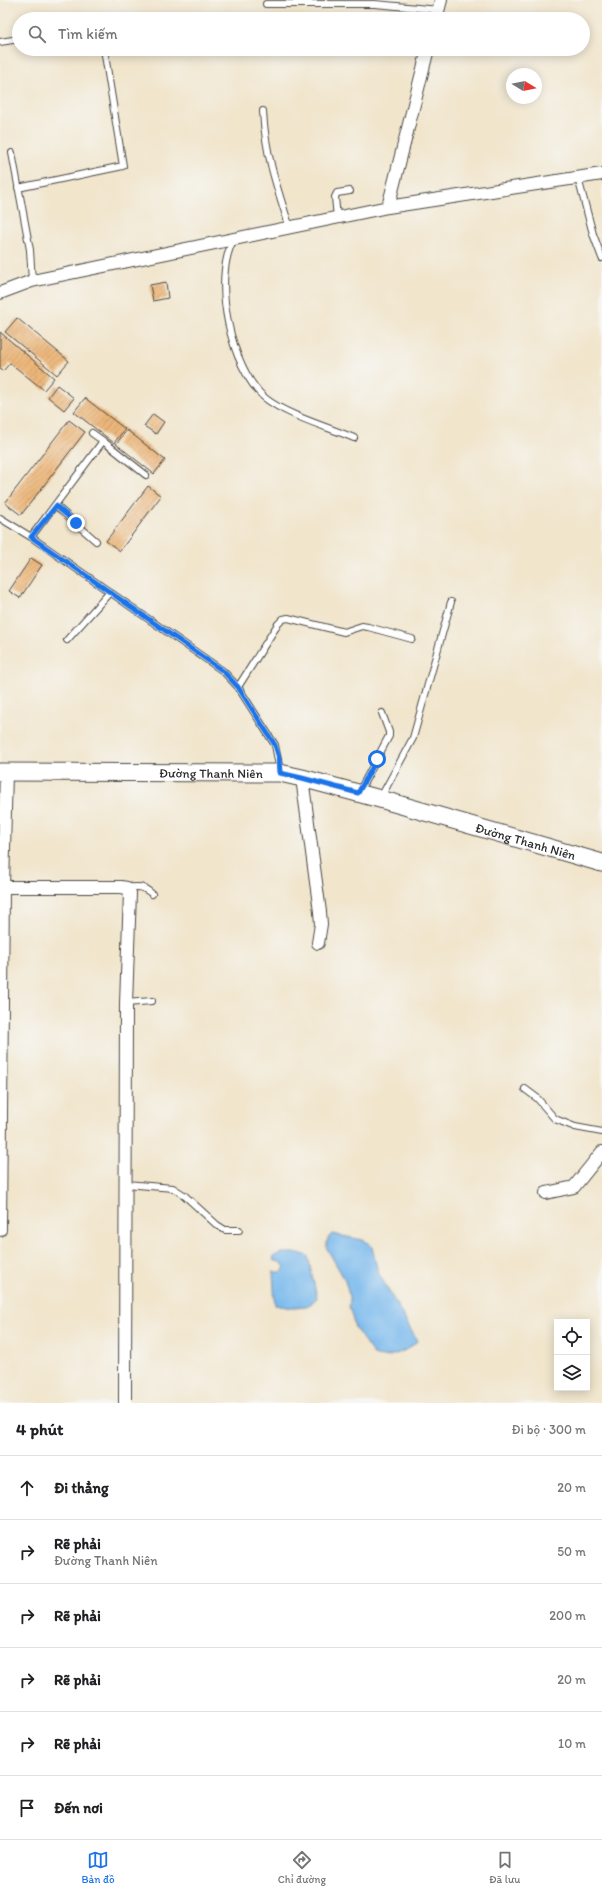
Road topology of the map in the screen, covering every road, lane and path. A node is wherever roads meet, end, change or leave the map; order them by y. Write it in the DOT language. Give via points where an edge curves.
graph roads {
  1 [pos="266,4"];
  2 [pos="439,10"];
  3 [pos="12,40"];
  4 [pos="0,42"];
  5 [pos="105,56"];
  6 [pos="426,56"];
  7 [pos="263,111"];
  8 [pos="12,153"];
  9 [pos="602,174"];
  10 [pos="578,178"];
  11 [pos="18,188"];
  12 [pos="350,191"];
  13 [pos="388,207"];
  14 [pos="337,218"];
  15 [pos="290,228"];
  16 [pos="234,239"];
  17 [pos="602,258"];
  18 [pos="32,281"];
  19 [pos="0,293"];
  20 [pos="92,433"];
  21 [pos="354,438"];
  22 [pos="102,442"];
  23 [pos="146,475"];
  24 [pos="56,506"];
  25 [pos="0,518"];
  26 [pos="31,537"];
  27 [pos="96,541"];
  28 [pos="110,592"];
  29 [pos="451,602"];
  30 [pos="412,639"];
  31 [pos="67,640"];
  32 [pos="238,687"];
  33 [pos="382,713"];
  34 [pos="3,772"];
  35 [pos="280,773"];
  36 [pos="302,778"];
  37 [pos="358,793"];
  38 [pos="380,799"];
  39 [pos="602,863"];
  40 [pos="2,887"];
  41 [pos="127,888"];
  42 [pos="152,894"];
  43 [pos="318,943"];
  44 [pos="152,1001"];
  45 [pos="126,1003"];
  46 [pos="525,1090"];
  47 [pos="602,1132"];
  48 [pos="602,1152"];
  49 [pos="126,1184"];
  50 [pos="546,1194"];
  51 [pos="0,1230"];
  52 [pos="239,1230"];
  53 [pos="125,1403"];
  1 -- 2 [label="lane" via="375,4"];
  3 -- 4 [label="lane"];
  5 -- 11 [label="lane" via="123,166"];
  6 -- 13 [label="street"];
  7 -- 15 [label="lane" via="267,154"];
  8 -- 11 [label="lane"];
  9 -- 10 [label="street"];
  10 -- 13 [label="street"];
  10 -- 17 [label="lane"];
  11 -- 18 [label="lane" via="30,250"];
  12 -- 14 [label="lane" via="337,193 335,197"];
  13 -- 14 [label="street"];
  14 -- 15 [label="street"];
  15 -- 16 [label="street"];
  16 -- 18 [label="street"];
  16 -- 21 [label="lane" via="228,249 223,272 223,290 233,339 250,381 265,398 282,408"];
  18 -- 19 [label="street"];
  20 -- 22 [label="lane"];
  22 -- 23 [label="lane"];
  22 -- 24 [label="lane"];
  24 -- 26 [label="lane"];
  24 -- 27 [label="lane"];
  25 -- 26 [label="lane"];
  26 -- 28 [label="lane"];
  28 -- 31 [label="lane"];
  28 -- 32 [label="lane" via="223,671"];
  29 -- 38 [label="lane" via="413,738"];
  30 -- 32 [label="lane" via="362,626 344,632 288,618 283,619"];
  32 -- 35 [label="lane" via="275,745"];
  33 -- 37 [label="lane" via="389,736"];
  34 -- 35 [label="main road, Đường Thanh Niên"];
  34 -- 40 [label="street"];
  35 -- 36 [label="main road, Đường Thanh Niên"];
  36 -- 37 [label="main road, Đường Thanh Niên"];
  36 -- 43 [label="street" via="320,912"];
  37 -- 38 [label="main road, Đường Thanh Niên"];
  38 -- 39 [label="main road, Đường Thanh Niên"];
  40 -- 41 [label="street"];
  40 -- 51 [label="street"];
  41 -- 42 [label="lane" via="145,888"];
  41 -- 45 [label="street" via="130,893"];
  44 -- 45 [label="lane"];
  45 -- 49 [label="street"];
  46 -- 47 [label="lane" via="537,1098 555,1119 575,1127"];
  48 -- 50 [label="street" via="574,1187"];
  49 -- 52 [label="lane" via="172,1188 184,1195 217,1225 225,1230"];
  49 -- 53 [label="street"];
}
